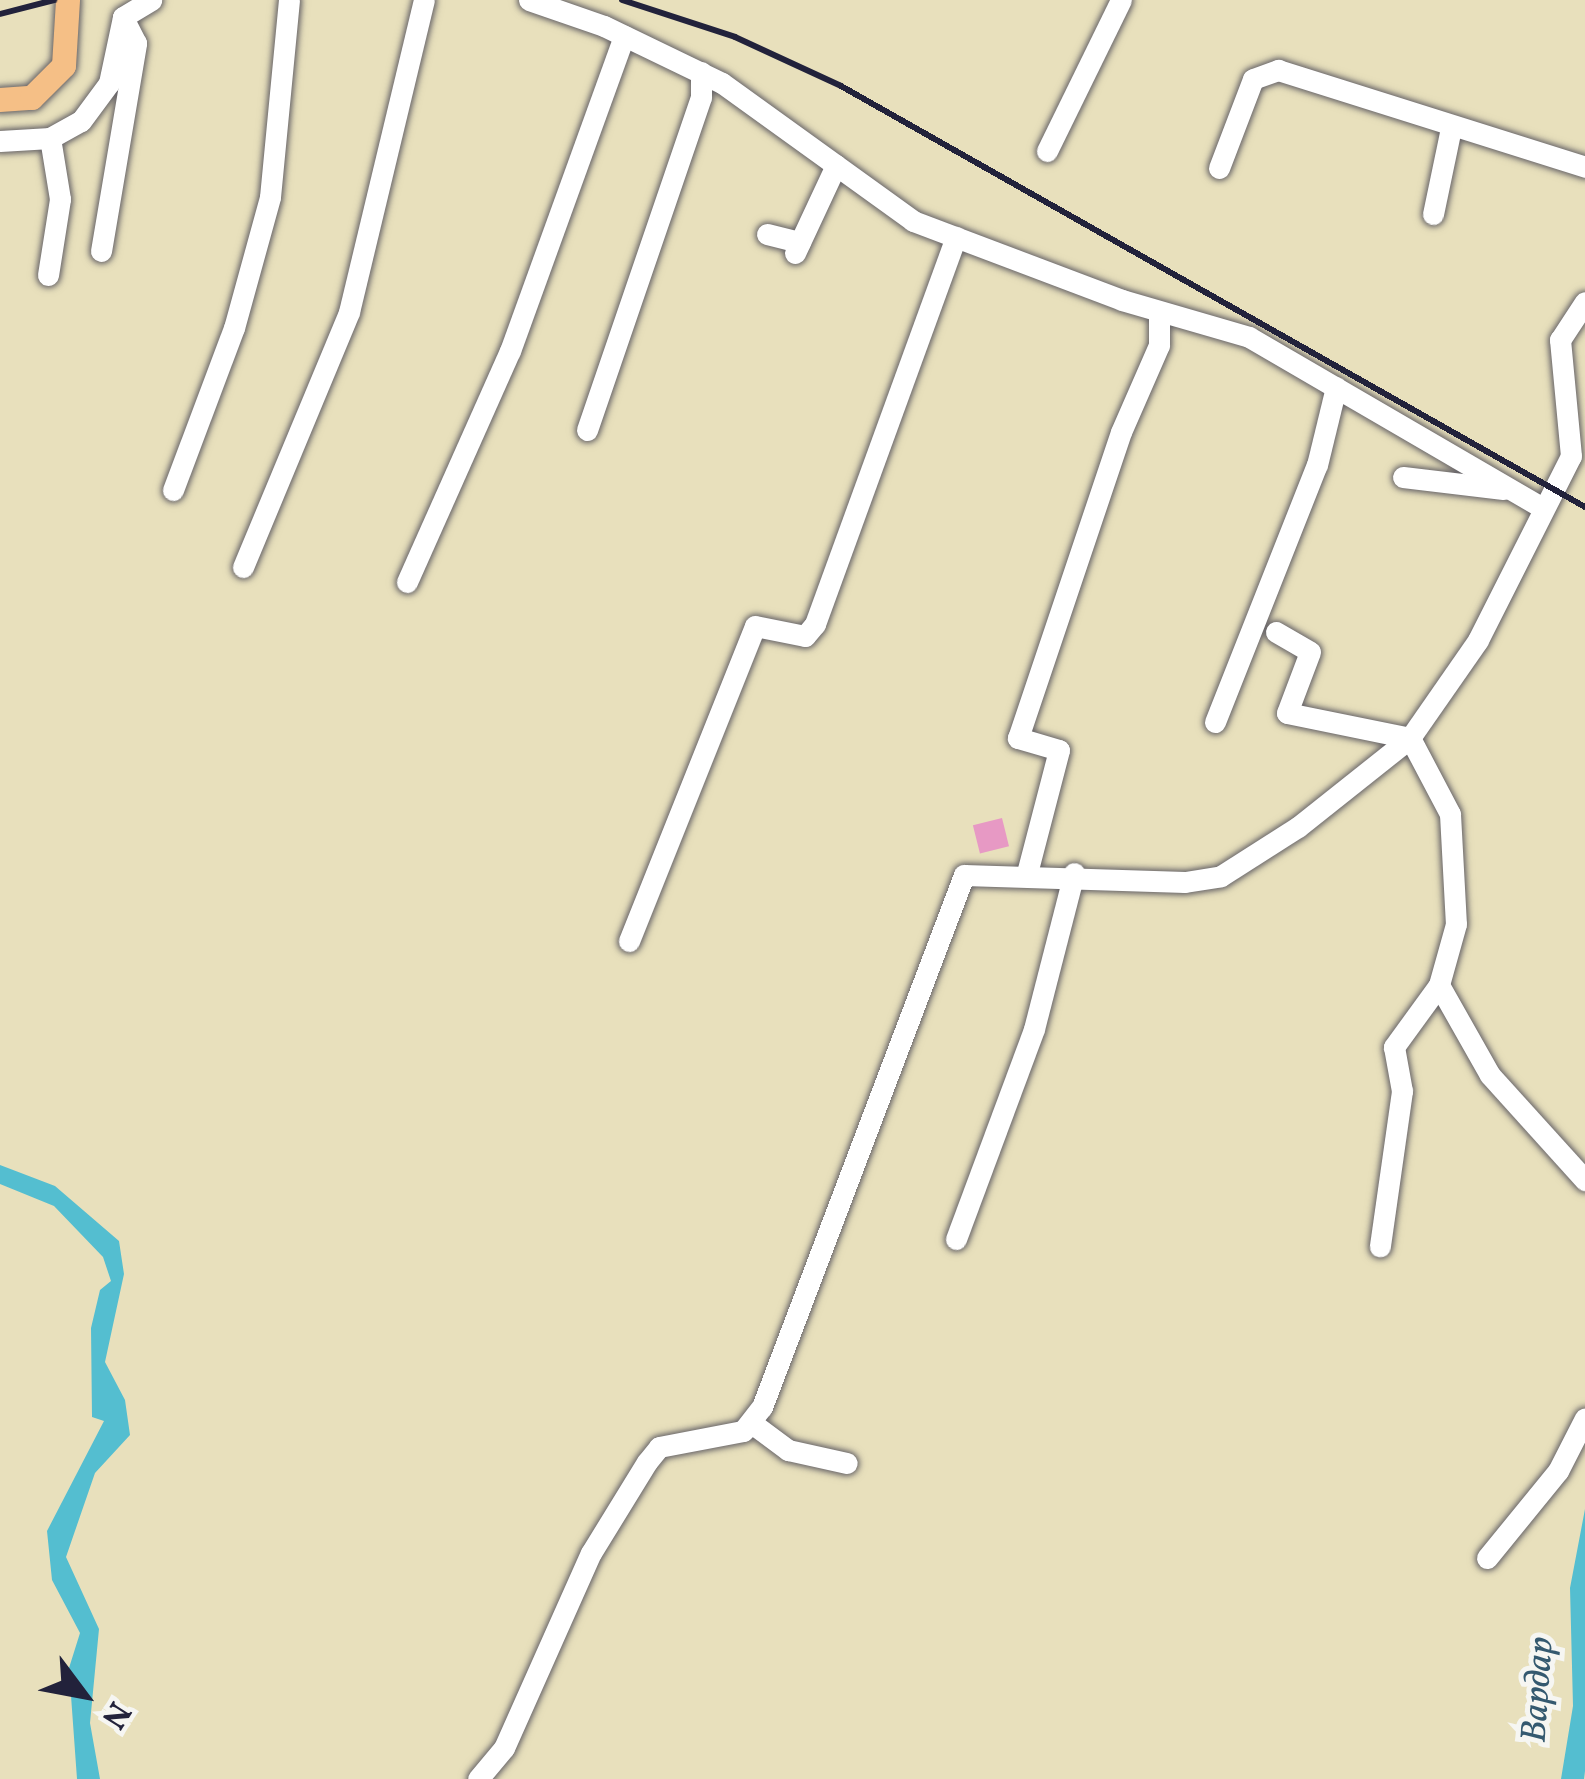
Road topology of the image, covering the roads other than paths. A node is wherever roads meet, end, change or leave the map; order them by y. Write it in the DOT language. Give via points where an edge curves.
graph roads {
  1 [pos="151,0"];
  2 [pos="289,0"];
  3 [pos="424,0"];
  4 [pos="530,0"];
  5 [pos="1121,0"];
  6 [pos="70,8"];
  7 [pos="123,17"];
  8 [pos="624,36"];
  9 [pos="701,71"];
  10 [pos="0,100"];
  11 [pos="1451,128"];
  12 [pos="50,138"];
  13 [pos="0,141"];
  14 [pos="1047,152"];
  15 [pos="836,165"];
  16 [pos="1585,166"];
  17 [pos="1220,168"];
  18 [pos="1433,214"];
  19 [pos="767,234"];
  20 [pos="956,237"];
  21 [pos="101,251"];
  22 [pos="47,275"];
  23 [pos="1584,306"];
  24 [pos="1160,312"];
  25 [pos="1336,387"];
  26 [pos="587,430"];
  27 [pos="1402,477"];
  28 [pos="173,490"];
  29 [pos="1514,490"];
  30 [pos="1544,508"];
  31 [pos="243,567"];
  32 [pos="407,582"];
  33 [pos="1276,632"];
  34 [pos="1215,722"];
  35 [pos="1410,738"];
  36 [pos="1027,873"];
  37 [pos="1074,873"];
  38 [pos="629,940"];
  39 [pos="1439,985"];
  40 [pos="1585,1180"];
  41 [pos="956,1239"];
  42 [pos="1380,1246"];
  43 [pos="1585,1418"];
  44 [pos="752,1424"];
  45 [pos="847,1463"];
  46 [pos="1487,1558"];
  47 [pos="478,1779"];
  1 -- 7 [label="street"];
  2 -- 28 [label="street" via="270,197 234,328"];
  3 -- 31 [label="street" via="349,311"];
  4 -- 8 [label="street"];
  5 -- 14 [label="street"];
  6 -- 10 [label="main road" via="69,53 55,80 32,98"];
  7 -- 12 [label="street" via="102,97"];
  7 -- 21 [label="street" via="136,43"];
  8 -- 9 [label="street"];
  8 -- 32 [label="street" via="511,351"];
  9 -- 15 [label="street"];
  9 -- 26 [label="street" via="701,97"];
  11 -- 16 [label="street"];
  11 -- 17 [label="street" via="1278,70 1253,79"];
  11 -- 18 [label="street"];
  12 -- 13 [label="street"];
  12 -- 22 [label="street" via="60,200"];
  15 -- 19 [label="street" via="798,247"];
  15 -- 20 [label="street" via="898,213"];
  20 -- 24 [label="street"];
  20 -- 38 [label="street" via="814,623 805,636 755,626"];
  23 -- 30 [label="street" via="1560,340 1571,456"];
  24 -- 25 [label="street" via="1232,329"];
  24 -- 36 [label="street" via="1159,345 1121,432 1018,739 1059,750"];
  25 -- 29 [label="street"];
  25 -- 34 [label="street" via="1317,465"];
  27 -- 29 [label="street"];
  29 -- 30 [label="street"];
  30 -- 35 [label="street" via="1478,640"];
  33 -- 35 [label="street" via="1310,652 1287,713"];
  35 -- 37 [label="street" via="1221,876 1157,882"];
  35 -- 39 [label="street" via="1450,814 1455,856 1456,924"];
  36 -- 37 [label="street"];
  36 -- 44 [label="street" via="980,871 959,883 891,1079"];
  37 -- 41 [label="street" via="1034,1029"];
  39 -- 40 [label="street" via="1490,1075"];
  39 -- 42 [label="street" via="1394,1047 1402,1091"];
  43 -- 46 [label="street" via="1558,1471"];
  44 -- 45 [label="street" via="788,1450"];
  44 -- 47 [label="street" via="659,1447 591,1553 515,1726"];
}
